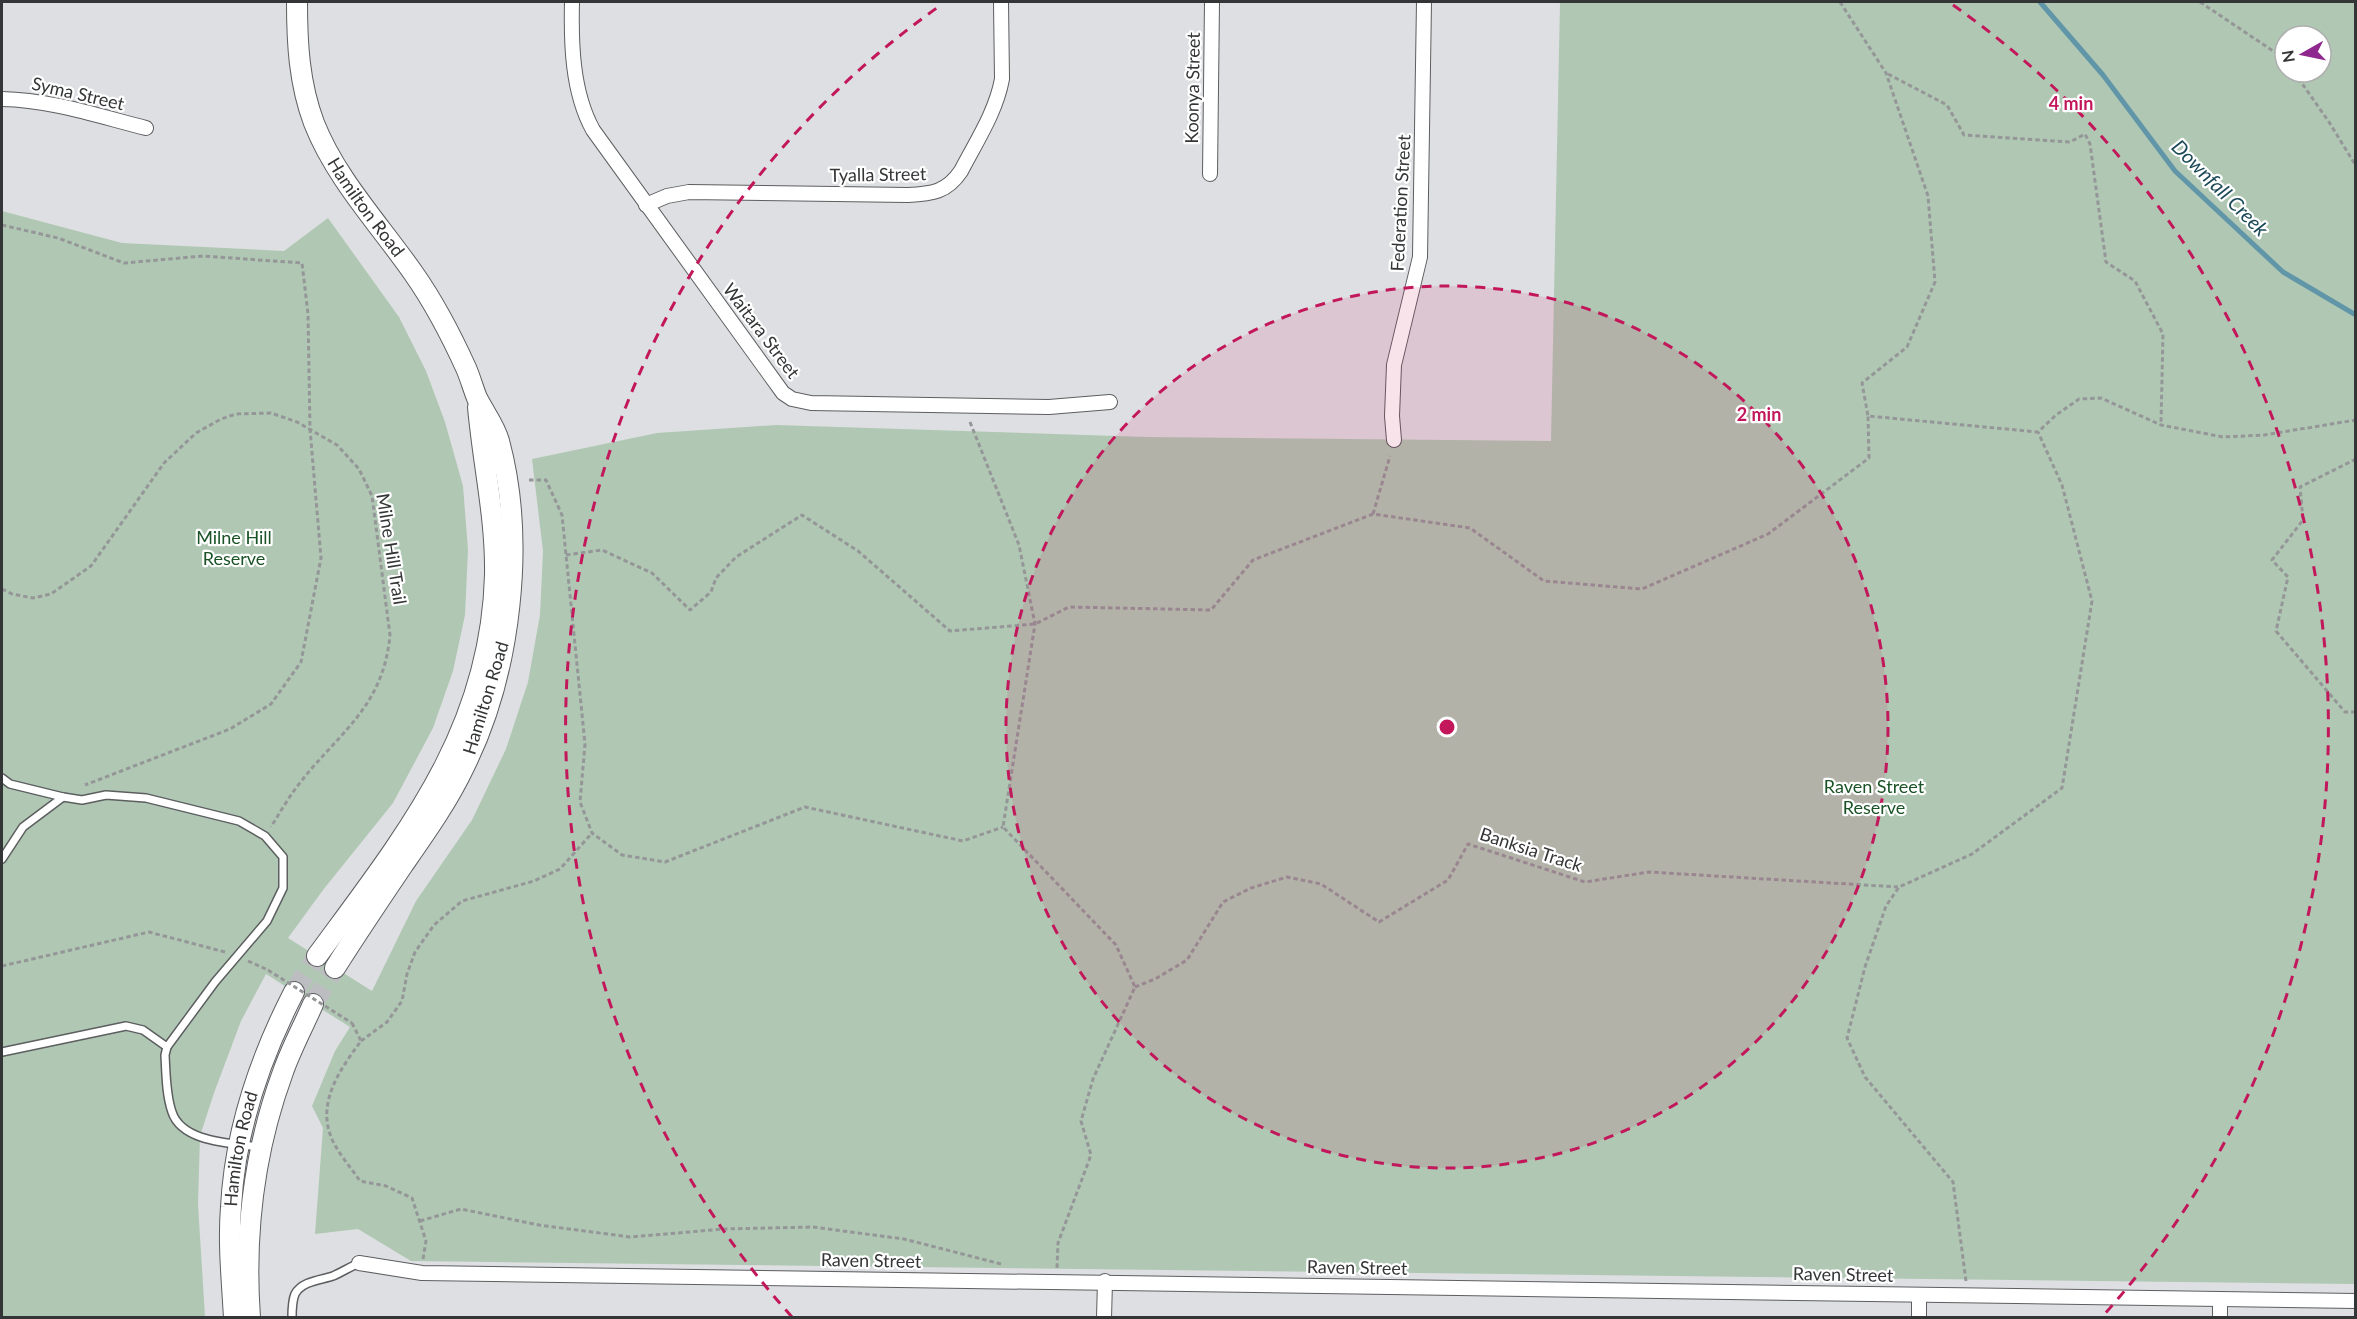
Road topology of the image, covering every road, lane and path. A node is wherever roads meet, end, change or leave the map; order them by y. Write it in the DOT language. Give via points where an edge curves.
graph roads {
  1 [pos="297,2"];
  2 [pos="572,2"];
  3 [pos="1002,2"];
  4 [pos="1212,2"];
  5 [pos="1424,2"];
  6 [pos="1840,2"];
  7 [pos="2200,2"];
  8 [pos="2273,51"];
  9 [pos="1886,73"];
  10 [pos="2302,84"];
  11 [pos="2,99"];
  12 [pos="146,128"];
  13 [pos="2355,166"];
  14 [pos="1210,174"];
  15 [pos="646,205"];
  16 [pos="2,225"];
  17 [pos="477,397"];
  18 [pos="1110,402"];
  19 [pos="963,404"];
  20 [pos="1868,416"];
  21 [pos="2355,420"];
  22 [pos="2161,425"];
  23 [pos="310,429"];
  24 [pos="2038,432"];
  25 [pos="1394,440"];
  26 [pos="2355,459"];
  27 [pos="529,480"];
  28 [pos="1373,514"];
  29 [pos="566,555"];
  30 [pos="2,589"];
  31 [pos="1035,624"];
  32 [pos="2355,712"];
  33 [pos="2,778"];
  34 [pos="76,789"];
  35 [pos="63,797"];
  36 [pos="1004,827"];
  37 [pos="592,833"];
  38 [pos="265,836"];
  39 [pos="2,859"];
  40 [pos="1899,887"];
  41 [pos="237,956"];
  42 [pos="317,956"];
  43 [pos="2,966"];
  44 [pos="335,968"];
  45 [pos="1135,987"];
  46 [pos="294,992"];
  47 [pos="314,1004"];
  48 [pos="361,1041"];
  49 [pos="167,1047"];
  50 [pos="2,1053"];
  51 [pos="238,1144"];
  52 [pos="261,1148"];
  53 [pos="420,1221"];
  54 [pos="359,1263"];
  55 [pos="1003,1265"];
  56 [pos="1046,1268"];
  57 [pos="422,1273"];
  58 [pos="1057,1275"];
  59 [pos="1105,1281"];
  60 [pos="1919,1295"];
  61 [pos="1966,1296"];
  62 [pos="2220,1299"];
  63 [pos="2355,1301"];
  64 [pos="234,1317"];
  65 [pos="250,1317"];
  66 [pos="292,1317"];
  67 [pos="1104,1317"];
  68 [pos="1919,1317"];
  69 [pos="2220,1317"];
  1 -- 17 [label="main road, Hamilton Road" via="302,78 323,142 344,179 431,299 455,342"];
  2 -- 15 [label="street, Waitara Street" via="571,53 589,123"];
  3 -- 15 [label="street, Tyalla Street" via="1002,79 996,104 961,171 942,191 908,195 689,192"];
  4 -- 14 [label="street, Koonya Street"];
  5 -- 25 [label="street, Federation Street" via="1420,257 1394,365"];
  6 -- 9 [label="path"];
  7 -- 8 [label="path"];
  9 -- 20 [label="path" via="1928,196 1935,282 1907,347 1862,383"];
  9 -- 22 [label="path" via="1947,105 1964,135 2070,142 2085,135 2090,144 2106,262 2136,281 2163,334"];
  10 -- 13 [label="path"];
  11 -- 12 [label="street, Syma Street" via="47,103"];
  15 -- 19 [label="street, Waitara Street" via="776,384 792,399 811,403"];
  16 -- 23 [label="path" via="58,238 124,263 203,256 302,263 308,314"];
  17 -- 42 [label="main road, Hamilton Road" via="492,505 495,576 487,642 473,698 430,796"];
  17 -- 44 [label="main road, Hamilton Road" via="499,438 510,513 513,567 500,663 478,735 454,788"];
  18 -- 19 [label="street, Waitara Street" via="1049,407"];
  19 -- 31 [label="path" via="1019,545"];
  20 -- 24 [label="path"];
  20 -- 28 [label="path" via="1869,458 1768,534 1642,589 1544,581 1470,528"];
  21 -- 22 [label="path" via="2264,435 2223,437"];
  22 -- 24 [label="path" via="2101,398 2079,399"];
  23 -- 30 [label="path, Milne Hill Trail" via="272,413 236,414 221,419 196,434 164,463 91,566 51,594 33,598"];
  23 -- 34 [label="path" via="321,558 301,662 271,704 230,729"];
  23 -- 38 [label="path, Milne Hill Trail" via="337,445 359,470 372,496 390,635 388,656 377,688 358,716 297,787"];
  24 -- 40 [label="path" via="2062,485 2092,601 2062,788 1972,854"];
  25 -- 28 [label="path"];
  26 -- 32 [label="path" via="2300,487 2303,520 2272,560 2288,577 2276,631 2345,712"];
  27 -- 29 [label="path" via="546,480 562,515"];
  28 -- 31 [label="path" via="1253,560 1211,610 1069,607"];
  29 -- 31 [label="path" via="602,550 652,573 690,610 711,592 716,578 736,557 802,515 858,551 950,631"];
  29 -- 37 [label="path" via="585,744 580,802"];
  31 -- 36 [label="path"];
  33 -- 35 [label="lane" via="10,784"];
  35 -- 38 [label="lane" via="146,798 239,821"];
  35 -- 39 [label="lane" via="23,827"];
  36 -- 37 [label="path" via="963,841 805,807 665,862 622,855"];
  36 -- 45 [label="path" via="1116,945"];
  37 -- 48 [label="path" via="560,869 534,881 462,901 434,925 415,952 402,1001 387,1022"];
  38 -- 41 [label="lane" via="283,857 283,888 267,921"];
  40 -- 45 [label="path, Banksia Track" via="1649,872 1585,882 1468,844 1448,880 1379,922 1321,884 1287,878 1251,888 1223,902 1187,960"];
  40 -- 61 [label="path" via="1886,906 1847,1038 1866,1077 1953,1182"];
  41 -- 43 [label="path" via="149,932"];
  41 -- 48 [label="path, bridge" via="268,970 352,1023"];
  41 -- 49 [label="lane"];
  45 -- 58 [label="path" via="1093,1079 1081,1121 1091,1155 1058,1243"];
  46 -- 51 [label="main road, Hamilton Road" via="255,1080"];
  47 -- 52 [label="main road, Hamilton Road" via="284,1070"];
  48 -- 53 [label="path" via="340,1070 330,1094 330,1134 360,1181 386,1186 412,1198"];
  49 -- 50 [label="lane" via="143,1030 126,1026"];
  49 -- 51 [label="lane" via="168,1094 176,1120 190,1132"];
  51 -- 52 [label="lane"];
  51 -- 64 [label="main road, Hamilton Road" via="230,1217"];
  52 -- 65 [label="main road, Hamilton Road" via="250,1222"];
  53 -- 55 [label="path" via="461,1209 539,1225 630,1237 813,1227 904,1239"];
  53 -- 57 [label="path" via="426,1241"];
  54 -- 57 [label="street, Raven Street"];
  54 -- 66 [label="lane" via="300,1288 293,1300"];
  56 -- 58 [label="path"];
  57 -- 58 [label="street, Raven Street"];
  58 -- 59 [label="street, Raven Street"];
  59 -- 60 [label="street, Raven Street"];
  59 -- 67 [label="street"];
  60 -- 61 [label="street, Raven Street"];
  60 -- 68 [label="street"];
  61 -- 62 [label="street, Raven Street"];
  62 -- 63 [label="street, Raven Street"];
  62 -- 69 [label="street"];
}
